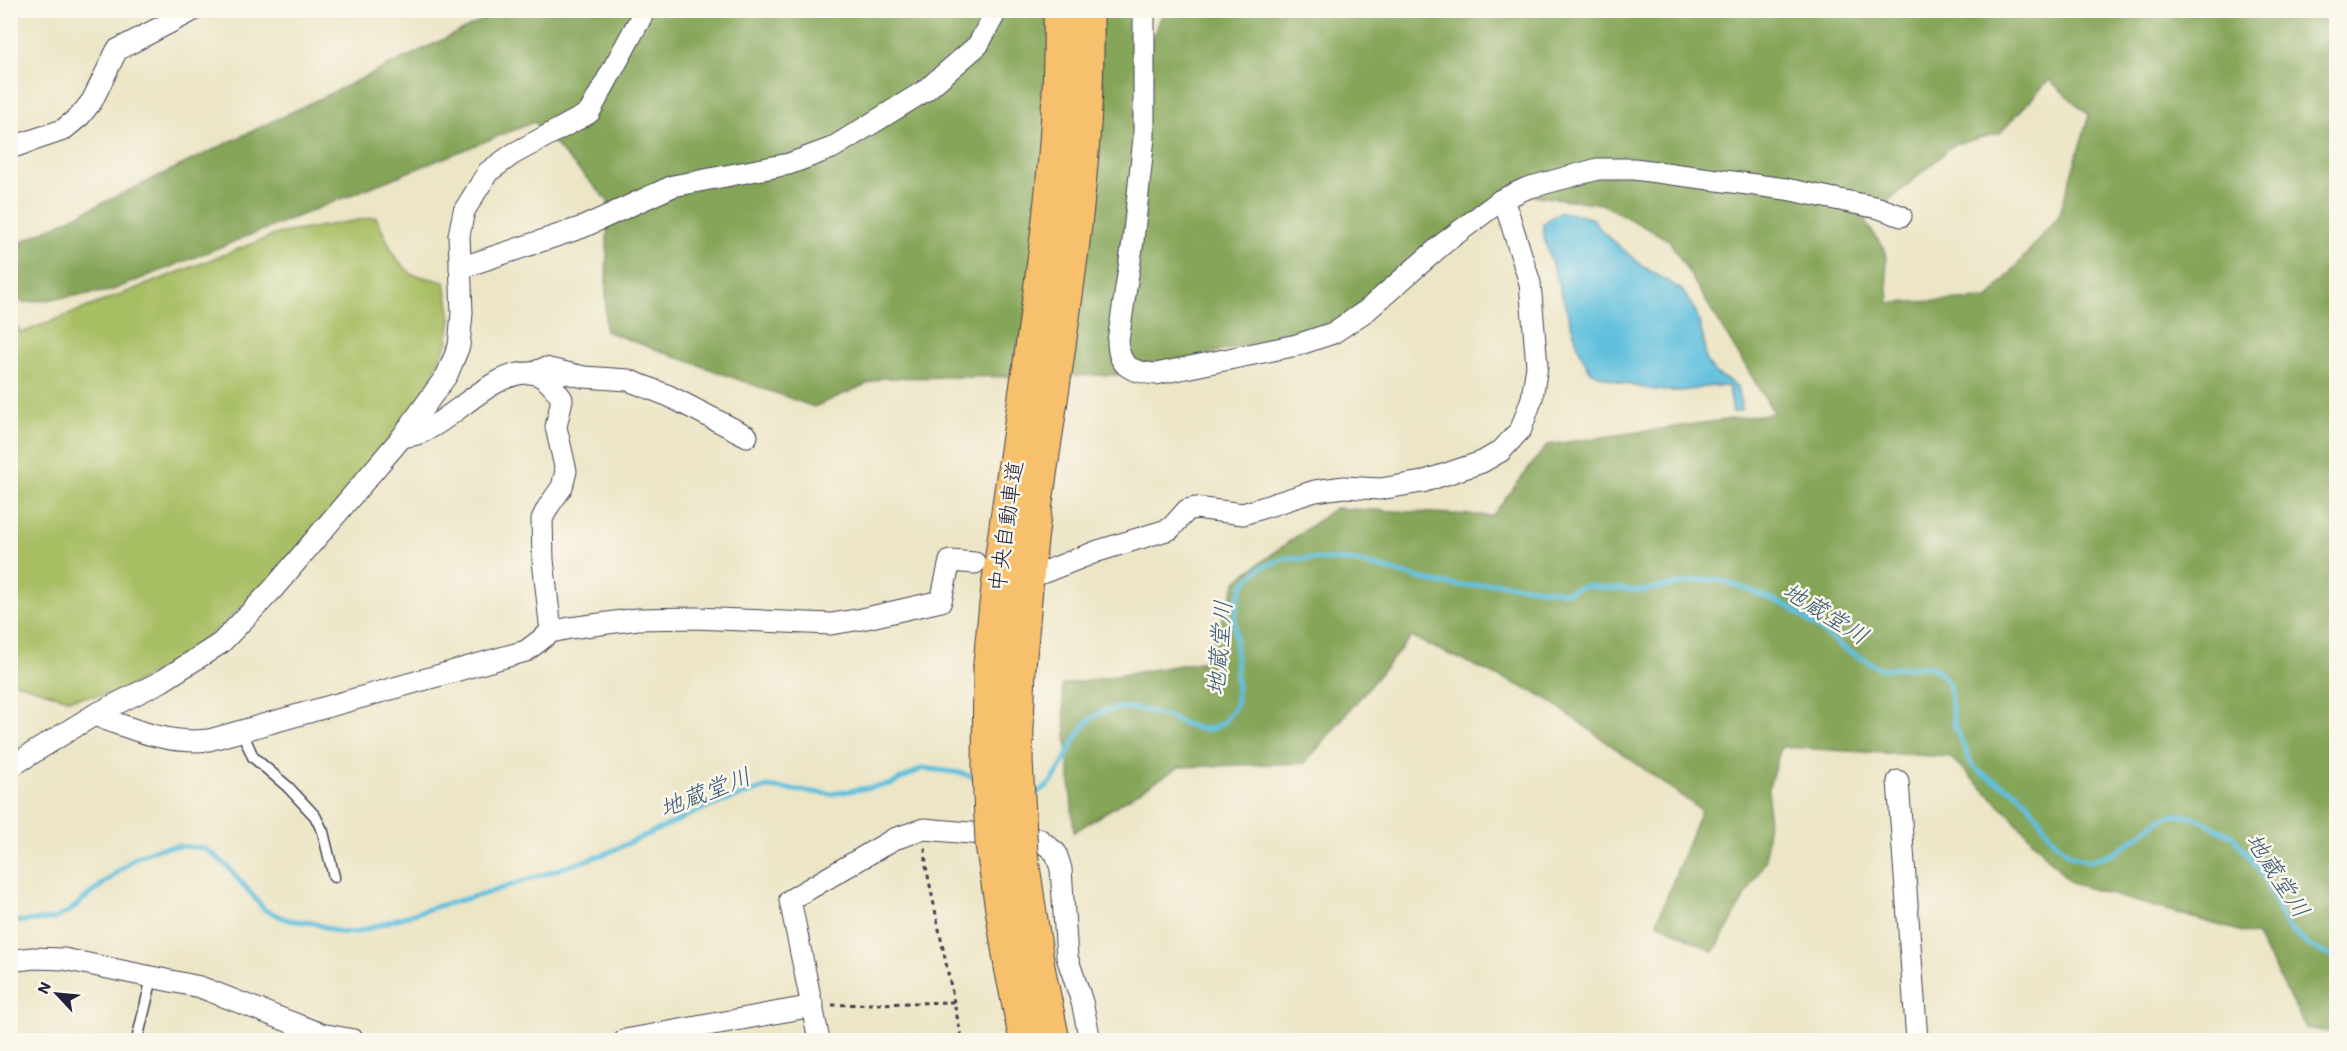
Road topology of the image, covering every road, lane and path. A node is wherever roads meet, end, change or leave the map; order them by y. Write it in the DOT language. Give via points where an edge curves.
graph roads {
  1 [pos="195,10"];
  2 [pos="645,10"];
  3 [pos="997,10"];
  4 [pos="1060,10"];
  5 [pos="1087,10"];
  6 [pos="1144,10"];
  7 [pos="10,148"];
  8 [pos="1501,200"];
  9 [pos="1901,216"];
  10 [pos="460,268"];
  11 [pos="532,373"];
  12 [pos="747,436"];
  13 [pos="402,437"];
  14 [pos="975,563"];
  15 [pos="1042,573"];
  16 [pos="551,632"];
  17 [pos="1005,665"];
  18 [pos="94,716"];
  19 [pos="244,729"];
  20 [pos="10,767"];
  21 [pos="1898,781"];
  22 [pos="924,828"];
  23 [pos="1007,848"];
  24 [pos="334,877"];
  25 [pos="10,961"];
  26 [pos="152,978"];
  27 [pos="954,1002"];
  28 [pos="813,1006"];
  29 [pos="319,1037"];
  30 [pos="137,1041"];
  31 [pos="354,1041"];
  32 [pos="625,1041"];
  33 [pos="819,1041"];
  34 [pos="962,1041"];
  35 [pos="1026,1041"];
  36 [pos="1053,1041"];
  37 [pos="1090,1041"];
  38 [pos="1917,1041"];
  1 -- 7 [label="street" via="117,50 92,101 63,130"];
  2 -- 10 [label="street" via="589,113 488,172 464,211 459,235"];
  3 -- 10 [label="street" via="978,45 926,90 832,148 789,164 673,186 583,227"];
  4 -- 17 [label="highway, 中央自動車道" via="1055,176 995,601"];
  5 -- 17 [label="highway, 中央自動車道" via="1082,164 1033,520"];
  6 -- 8 [label="street" via="1144,137 1118,341 1122,361 1137,373 1156,375 1297,345 1333,333 1366,311"];
  8 -- 9 [label="street" via="1527,188 1598,169 1634,169 1786,189"];
  8 -- 15 [label="street" via="1530,283 1537,366 1532,398 1521,429 1501,451 1482,462 1422,482 1380,489 1344,487 1315,491 1243,514 1187,510 1170,529"];
  10 -- 13 [label="street" via="459,346 447,375"];
  11 -- 12 [label="street" via="545,368 584,377 628,380"];
  11 -- 13 [label="street" via="513,375 420,433"];
  11 -- 16 [label="street" via="554,385 562,399 556,427 566,471 562,487 542,519"];
  13 -- 18 [label="street" via="273,589 221,643 162,681"];
  14 -- 16 [label="street" via="950,561 941,600 862,619 831,624 638,619"];
  16 -- 19 [label="street" via="526,651"];
  17 -- 23 [label="highway, 中央自動車道, bridge" via="989,769"];
  18 -- 19 [label="street" via="189,742"];
  18 -- 20 [label="street"];
  19 -- 24 [label="lane" via="253,757 315,816"];
  21 -- 38 [label="street"];
  22 -- 27 [label="path" via="926,866"];
  22 -- 28 [label="street" via="894,838 790,900"];
  22 -- 37 [label="street" via="1039,839 1056,853 1061,869 1067,957"];
  23 -- 35 [label="highway, 中央自動車道" via="1011,967"];
  23 -- 36 [label="highway, 中央自動車道"];
  25 -- 26 [label="street" via="64,959"];
  26 -- 29 [label="street" via="200,987"];
  26 -- 30 [label="lane"];
  27 -- 28 [label="path"];
  27 -- 34 [label="path"];
  28 -- 32 [label="street"];
  28 -- 33 [label="street"];
  29 -- 31 [label="street"];
}
